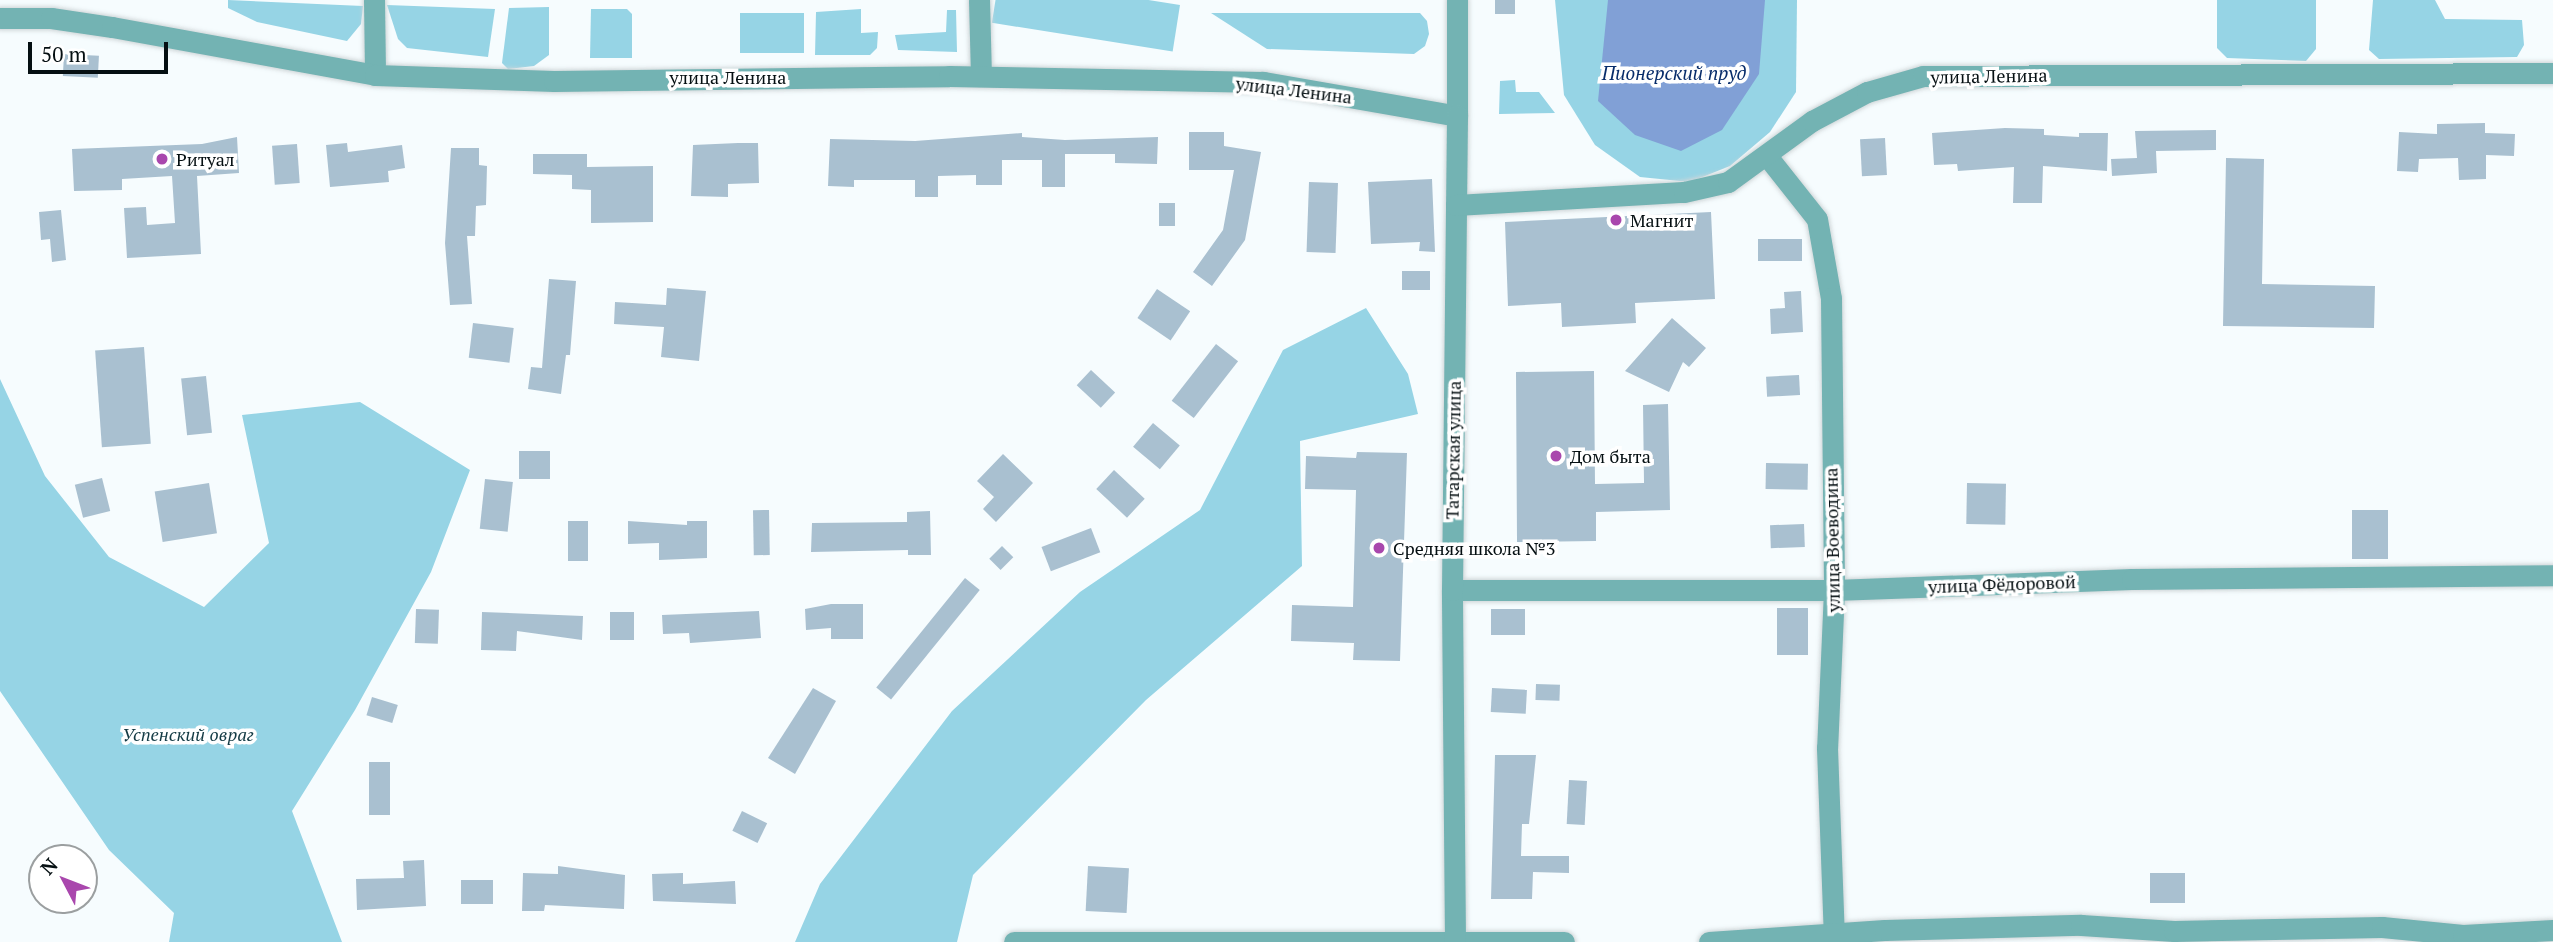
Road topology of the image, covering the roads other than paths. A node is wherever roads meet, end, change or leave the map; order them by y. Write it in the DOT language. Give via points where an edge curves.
graph roads {
  1 [pos="374,0"];
  2 [pos="979,0"];
  3 [pos="1457,0"];
  4 [pos="0,18"];
  5 [pos="2553,73"];
  6 [pos="375,75"];
  7 [pos="981,76"];
  8 [pos="1457,116"];
  9 [pos="1767,156"];
  10 [pos="1455,205"];
  11 [pos="2553,575"];
  12 [pos="1452,590"];
  13 [pos="1834,590"];
  14 [pos="2553,930"];
  15 [pos="1834,938"];
  16 [pos="1455,941"];
  17 [pos="1014,942"];
  18 [pos="1564,942"];
  19 [pos="1709,942"];
  1 -- 6 [label="street"];
  2 -- 7 [label="street"];
  3 -- 8 [label="street, Татарская улица"];
  4 -- 6 [label="street, улица Ленина" via="51,18 111,27"];
  5 -- 9 [label="street, улица Ленина" via="1923,76 1867,92 1812,121"];
  6 -- 7 [label="street, улица Ленина" via="554,81"];
  7 -- 8 [label="street, улица Ленина" via="1263,82"];
  8 -- 10 [label="street, Татарская улица"];
  9 -- 10 [label="street, улица Ленина" via="1728,182 1684,192"];
  9 -- 13 [label="street, улица Воеводина" via="1817,219 1831,298"];
  10 -- 12 [label="street, Татарская улица"];
  11 -- 13 [label="street, улица Фёдоровой" via="2132,579"];
  12 -- 13 [label="street, улица Фёдоровой"];
  12 -- 16 [label="street, Татарская улица"];
  13 -- 15 [label="street, улица Воеводина" via="1827,748"];
  14 -- 15 [label="street" via="2463,935 2382,927 2174,931 2081,925"];
  15 -- 19 [label="street"];
  16 -- 17 [label="street"];
  16 -- 18 [label="street"];
}
